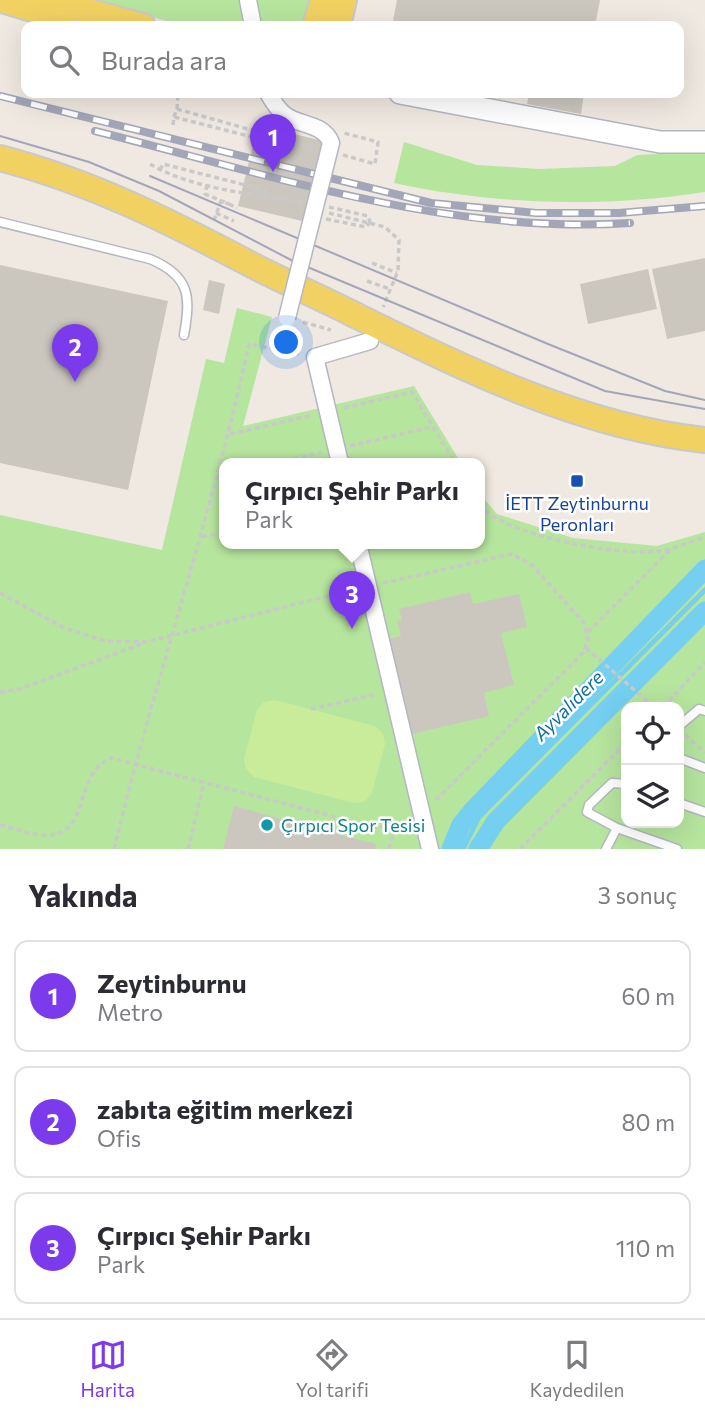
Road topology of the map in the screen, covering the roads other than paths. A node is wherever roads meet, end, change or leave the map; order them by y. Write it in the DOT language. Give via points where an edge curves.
graph roads {
  1 [pos="2,0"];
  2 [pos="47,0"];
  3 [pos="248,0"];
  4 [pos="323,0"];
  5 [pos="344,0"];
  6 [pos="71,21"];
  7 [pos="125,21"];
  8 [pos="252,21"];
  9 [pos="317,21"];
  10 [pos="339,21"];
  11 [pos="272,98"];
  12 [pos="427,98"];
  13 [pos="705,142"];
  14 [pos="0,158"];
  15 [pos="0,222"];
  16 [pos="287,318"];
  17 [pos="184,335"];
  18 [pos="370,341"];
  19 [pos="705,440"];
  20 [pos="339,458"];
  21 [pos="359,549"];
  22 [pos="705,711"];
  23 [pos="684,722"];
  24 [pos="684,760"];
  25 [pos="705,768"];
  26 [pos="621,782"];
  27 [pos="684,805"];
  28 [pos="705,812"];
  29 [pos="617,828"];
  30 [pos="430,849"];
  31 [pos="607,849"];
  32 [pos="677,849"];
  1 -- 6 [label="main road"];
  2 -- 7 [label="main road"];
  3 -- 8 [label="street"];
  4 -- 9 [label="main road"];
  5 -- 10 [label="main road"];
  11 -- 16 [label="street, bridge" via="285,116 329,136 329,152"];
  12 -- 13 [label="main road" via="660,142"];
  14 -- 19 [label="main road" via="88,184 144,208 424,349 542,400"];
  15 -- 17 [label="lane" via="150,259 173,270 187,294"];
  18 -- 20 [label="street" via="315,357"];
  21 -- 30 [label="street"];
  22 -- 23 [label="lane" via="699,709"];
  24 -- 25 [label="lane"];
  26 -- 29 [label="lane" via="603,789 587,812"];
  27 -- 28 [label="lane"];
  29 -- 31 [label="lane"];
  29 -- 32 [label="lane"];
}
